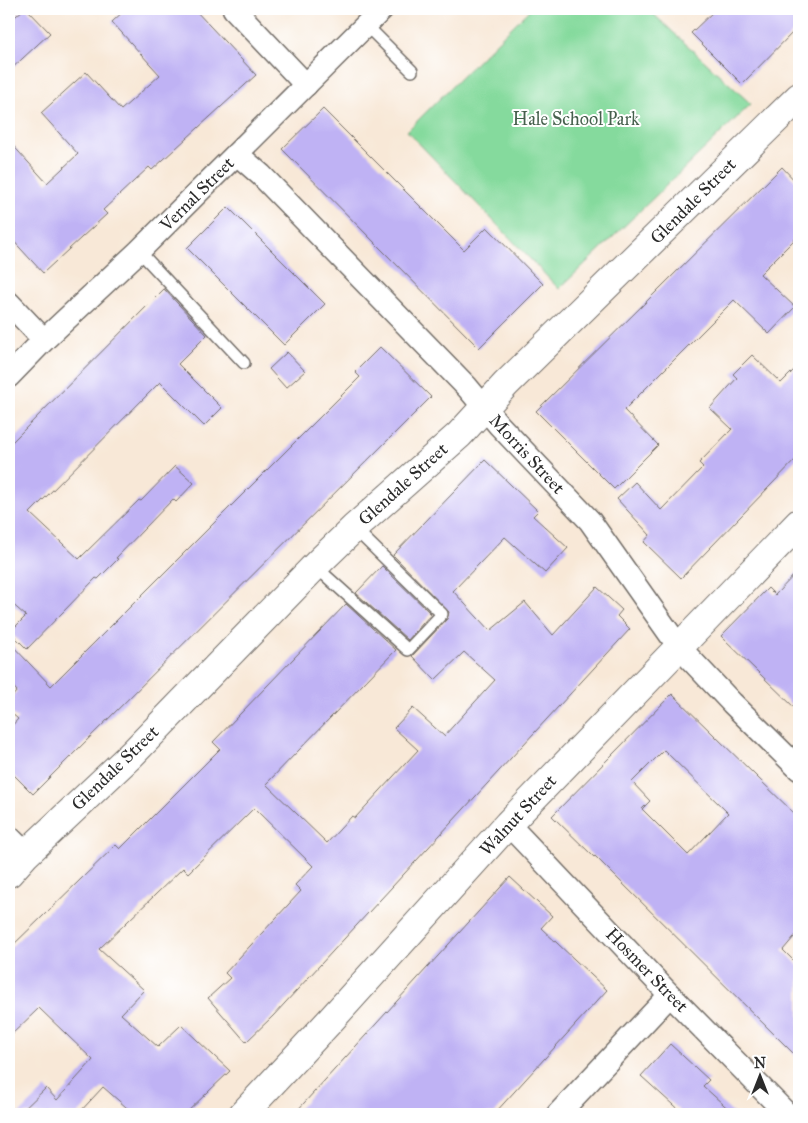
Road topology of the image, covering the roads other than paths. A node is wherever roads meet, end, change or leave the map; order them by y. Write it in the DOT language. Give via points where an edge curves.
graph roads {
  1 [pos="234,9"];
  2 [pos="382,9"];
  3 [pos="366,25"];
  4 [pos="412,71"];
  5 [pos="306,85"];
  6 [pos="799,97"];
  7 [pos="237,154"];
  8 [pos="139,251"];
  9 [pos="9,303"];
  10 [pos="44,340"];
  11 [pos="244,363"];
  12 [pos="9,376"];
  13 [pos="484,408"];
  14 [pos="799,522"];
  15 [pos="354,528"];
  16 [pos="315,566"];
  17 [pos="679,646"];
  18 [pos="799,769"];
  19 [pos="508,824"];
  20 [pos="14,855"];
  21 [pos="670,995"];
  22 [pos="243,1114"];
  23 [pos="558,1114"];
  24 [pos="787,1114"];
  1 -- 5 [label="street"];
  2 -- 3 [label="street, Vernal Street"];
  3 -- 4 [label="lane"];
  3 -- 5 [label="street, Vernal Street"];
  5 -- 7 [label="street, Vernal Street"];
  6 -- 13 [label="street, Glendale Street"];
  7 -- 8 [label="street, Vernal Street"];
  7 -- 13 [label="street, Morris Street"];
  8 -- 10 [label="street, Vernal Street"];
  8 -- 11 [label="lane"];
  9 -- 10 [label="street"];
  10 -- 12 [label="street, Vernal Street"];
  13 -- 15 [label="street, Glendale Street"];
  13 -- 17 [label="street, Morris Street" via="590,521"];
  14 -- 17 [label="street, Walnut Street"];
  15 -- 16 [label="street, Glendale Street"];
  15 -- 16 [label="lane" via="442,614 408,650"];
  16 -- 20 [label="street, Glendale Street" via="132,754"];
  17 -- 18 [label="street, Morris Street"];
  17 -- 19 [label="street, Walnut Street"];
  19 -- 21 [label="street, Hosmer Street"];
  19 -- 22 [label="street, Walnut Street"];
  21 -- 23 [label="street"];
  21 -- 24 [label="street, Hosmer Street"];
}
